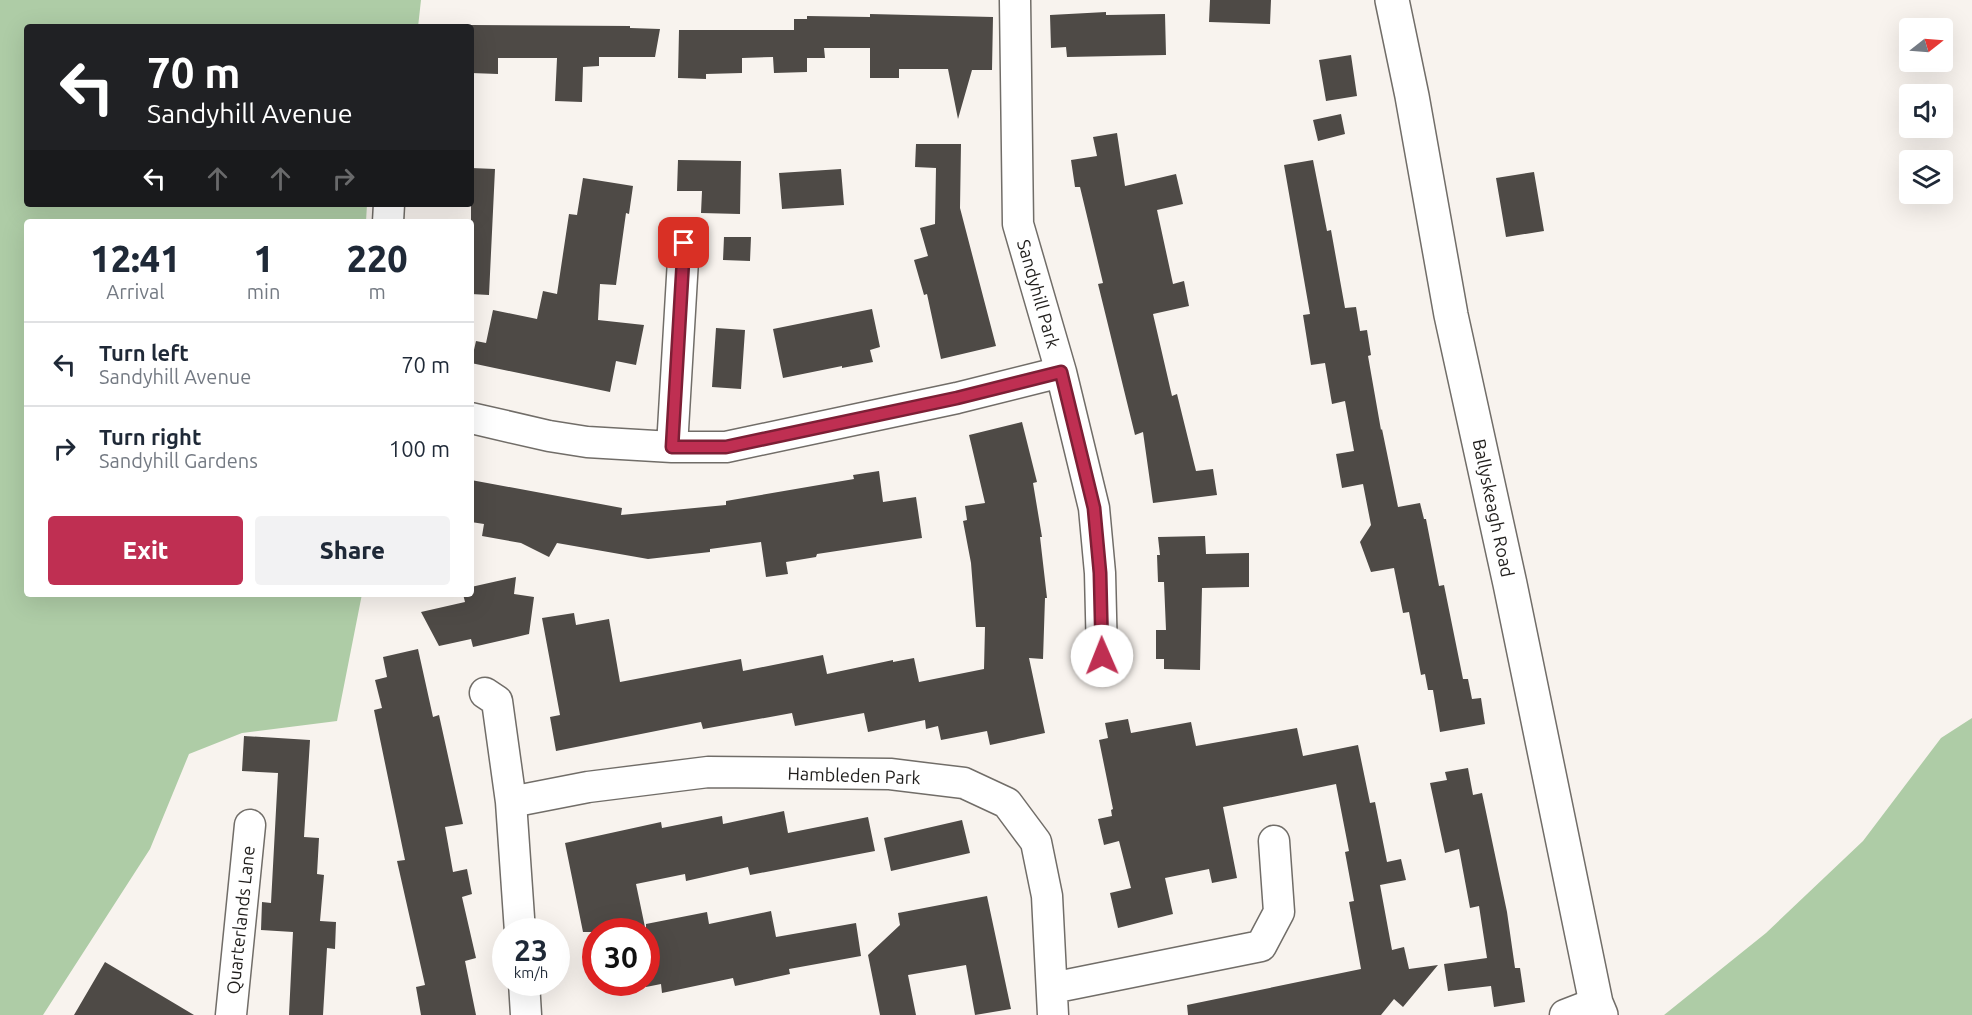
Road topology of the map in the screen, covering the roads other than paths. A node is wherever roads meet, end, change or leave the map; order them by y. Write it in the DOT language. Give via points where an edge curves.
graph roads {
  1 [pos="1015,0"];
  2 [pos="1392,0"];
  3 [pos="684,243"];
  4 [pos="1061,372"];
  5 [pos="474,419"];
  6 [pos="672,447"];
  7 [pos="1102,656"];
  8 [pos="485,693"];
  9 [pos="511,802"];
  10 [pos="250,825"];
  11 [pos="1274,841"];
  12 [pos="519,918"];
  13 [pos="525,996"];
  14 [pos="1052,1002"];
  15 [pos="1599,1009"];
  16 [pos="231,1015"];
  17 [pos="526,1015"];
  18 [pos="1565,1015"];
  1 -- 4 [label="street, Sandyhill Park" via="1018,224"];
  2 -- 15 [label="main road, Ballyskeagh Road" via="1451,315"];
  3 -- 6 [label="street"];
  4 -- 6 [label="street" via="726,447"];
  4 -- 7 [label="street, Sandyhill Park" via="1094,508"];
  5 -- 6 [label="street" via="587,442"];
  8 -- 9 [label="street" via="497,701"];
  9 -- 12 [label="street"];
  9 -- 14 [label="street, Hambleden Park" via="588,787 708,772 890,774 964,783 1007,803 1036,842 1047,896"];
  10 -- 16 [label="street, Quarterlands Lane"];
  11 -- 14 [label="street" via="1280,912 1261,946"];
  13 -- 17 [label="street"];
  15 -- 18 [label="street"];
}
